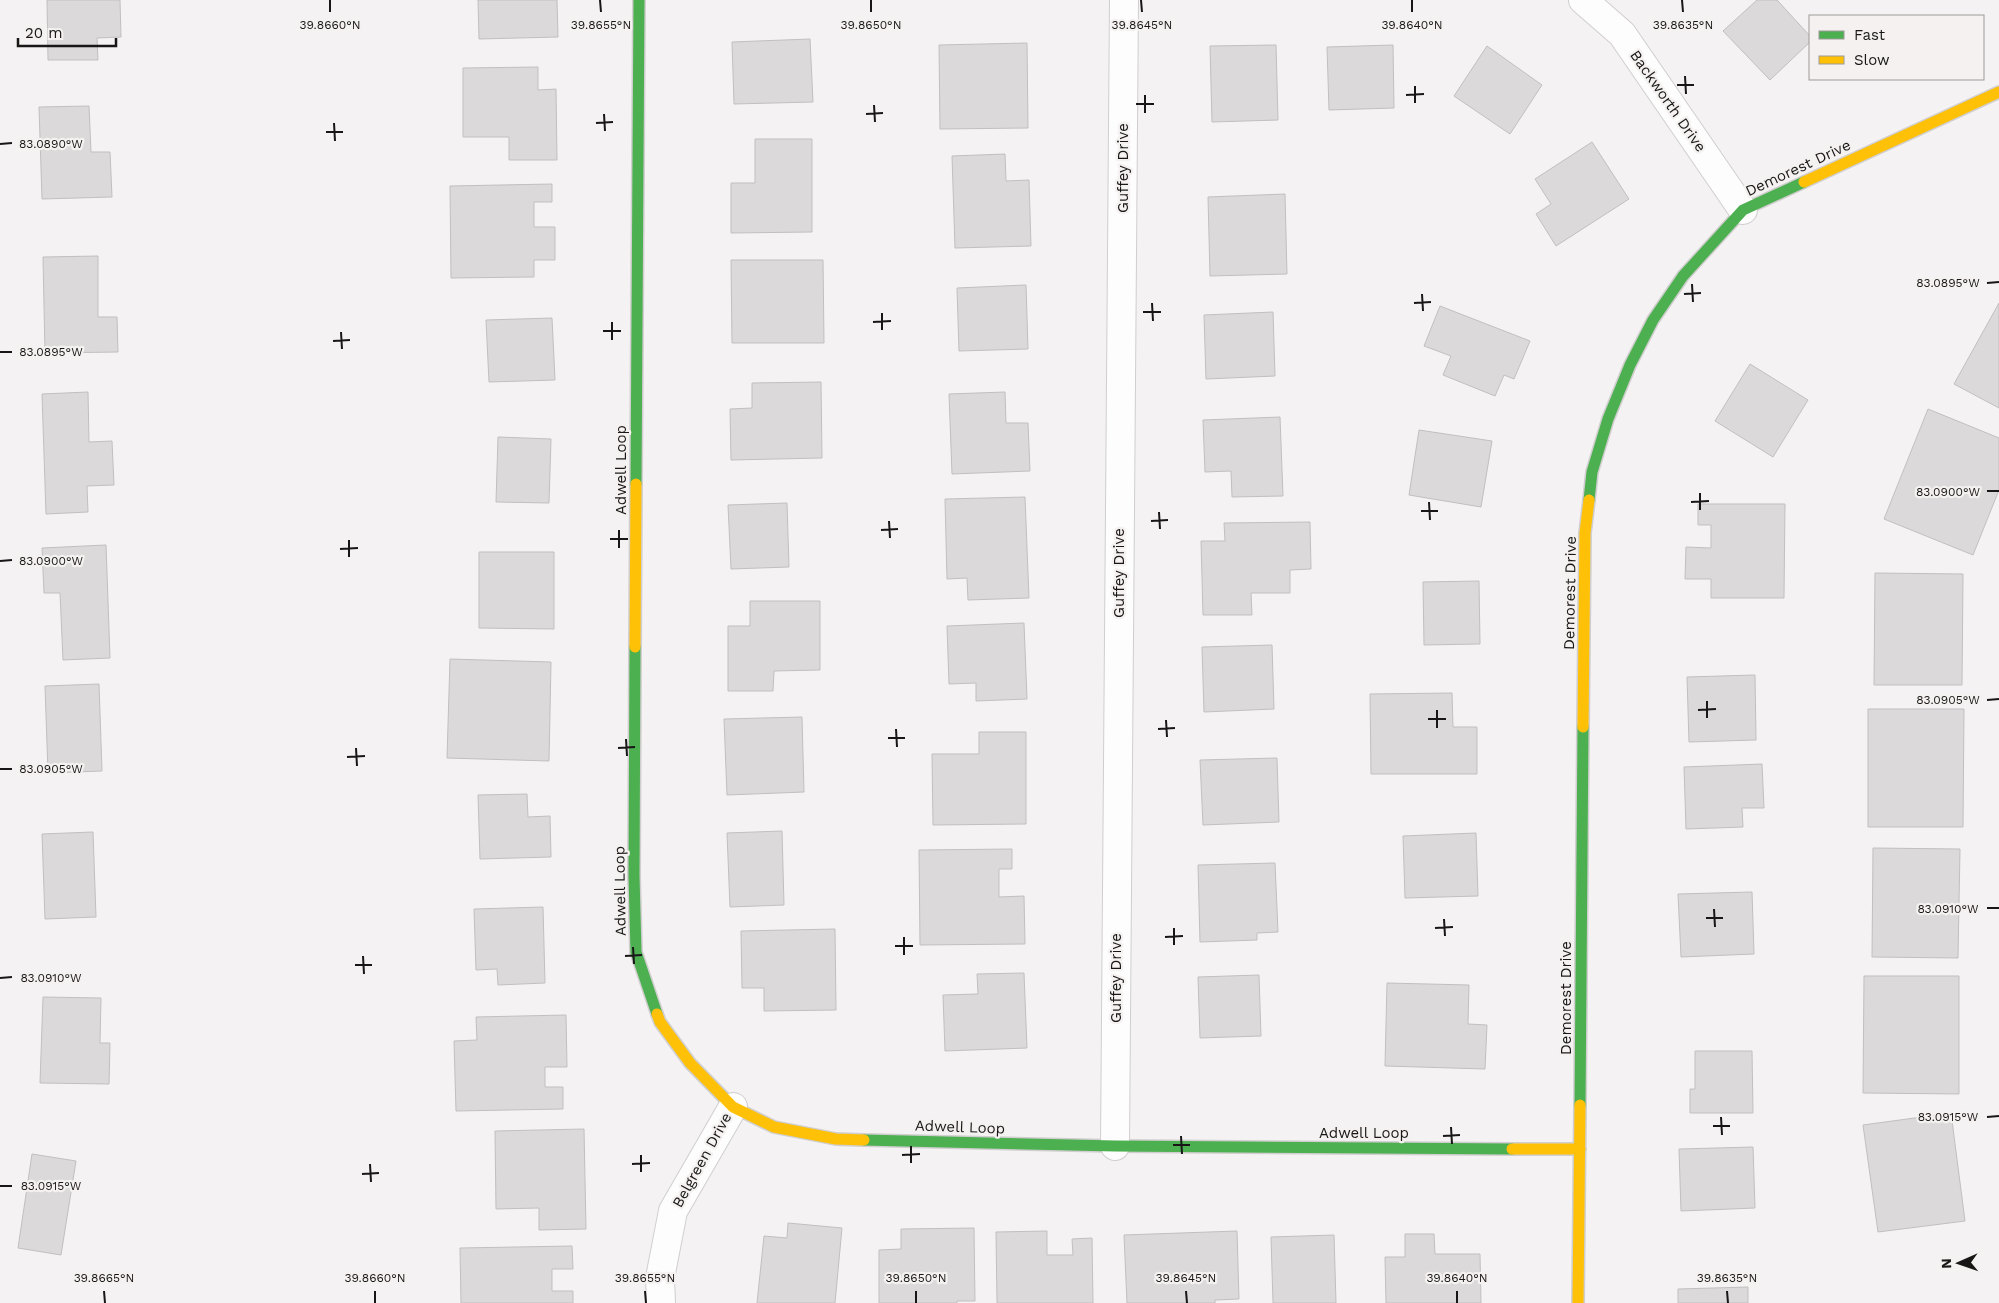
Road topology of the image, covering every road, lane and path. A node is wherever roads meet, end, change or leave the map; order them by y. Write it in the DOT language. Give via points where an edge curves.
graph roads {
  1 [pos="639,0"];
  2 [pos="1124,0"];
  3 [pos="1583,0"];
  4 [pos="1999,92"];
  5 [pos="1743,210"];
  6 [pos="732,1107"];
  7 [pos="1115,1146"];
  8 [pos="1580,1149"];
  9 [pos="661,1303"];
  10 [pos="1578,1303"];
  1 -- 6 [label="street, Adwell Loop" via="636,952 660,1022 690,1063"];
  2 -- 7 [label="street, Guffey Drive"];
  3 -- 5 [label="street, Backworth Drive" via="1622,34"];
  4 -- 5 [label="street, Demorest Drive"];
  5 -- 8 [label="street, Demorest Drive" via="1683,276 1653,320 1608,419 1592,472 1585,532 1584,582"];
  6 -- 7 [label="street, Adwell Loop" via="774,1127 836,1139"];
  6 -- 9 [label="street, Belgreen Drive" via="673,1211 660,1278"];
  7 -- 8 [label="street, Adwell Loop"];
  8 -- 10 [label="street, Demorest Drive"];
}
